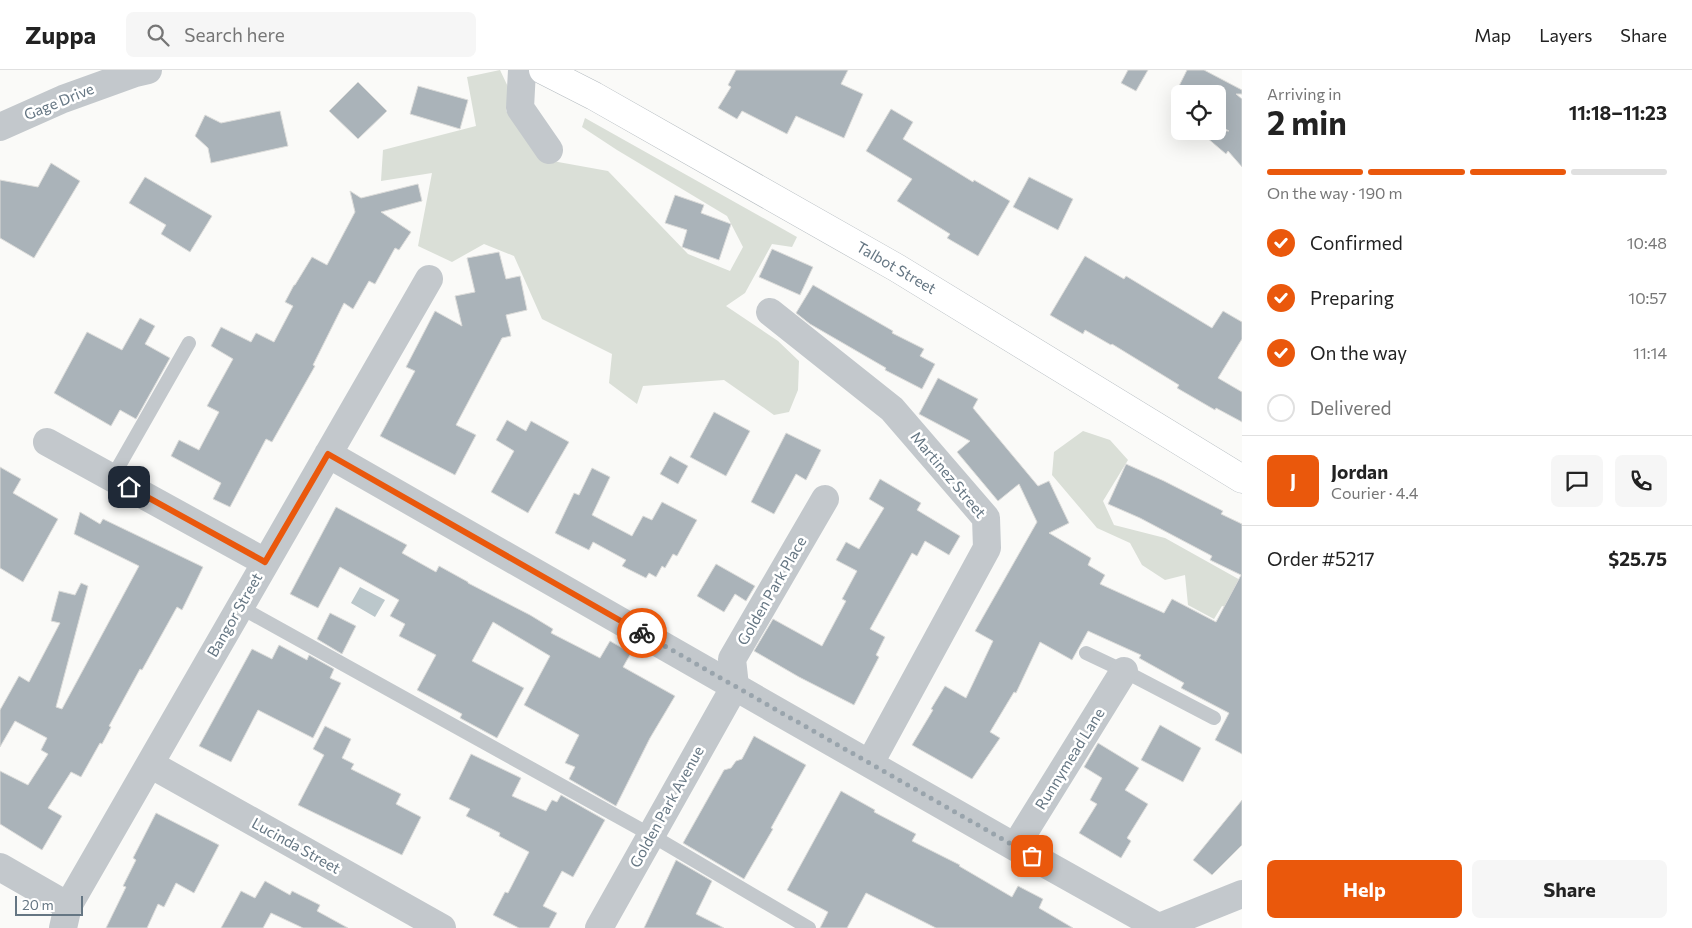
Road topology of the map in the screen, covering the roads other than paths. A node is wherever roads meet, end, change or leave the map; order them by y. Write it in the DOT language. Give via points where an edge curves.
graph roads {
  1 [pos="148,70"];
  2 [pos="522,70"];
  3 [pos="543,70"];
  4 [pos="0,126"];
  5 [pos="549,150"];
  6 [pos="428,279"];
  7 [pos="770,312"];
  8 [pos="190,343"];
  9 [pos="47,442"];
  10 [pos="328,454"];
  11 [pos="112,478"];
  12 [pos="1242,479"];
  13 [pos="825,499"];
  14 [pos="265,562"];
  15 [pos="240,607"];
  16 [pos="1086,653"];
  17 [pos="1124,671"];
  18 [pos="735,686"];
  19 [pos="1214,718"];
  20 [pos="870,763"];
  21 [pos="150,764"];
  22 [pos="651,835"];
  23 [pos="1015,847"];
  24 [pos="0,867"];
  25 [pos="1242,894"];
  26 [pos="65,917"];
  27 [pos="442,928"];
  28 [pos="600,928"];
  29 [pos="809,928"];
  30 [pos="1157,928"];
  1 -- 4 [label="street, Gage Drive" via="63,99"];
  2 -- 5 [label="street" via="520,108"];
  3 -- 12 [label="main road, Talbot Street" via="897,268"];
  6 -- 10 [label="street, Bangor Street"];
  7 -- 20 [label="street, Martinez Street" via="892,408 986,518 987,548"];
  8 -- 11 [label="lane"];
  9 -- 11 [label="street"];
  10 -- 14 [label="street, Bangor Street"];
  10 -- 18 [label="street"];
  11 -- 14 [label="street"];
  13 -- 18 [label="street, Golden Park Place" via="732,660"];
  14 -- 15 [label="street, Bangor Street"];
  15 -- 21 [label="street, Bangor Street"];
  15 -- 22 [label="lane"];
  16 -- 17 [label="lane"];
  17 -- 19 [label="lane"];
  17 -- 23 [label="street, Runnymead Lane"];
  18 -- 20 [label="street"];
  18 -- 22 [label="street, Golden Park Avenue"];
  20 -- 23 [label="street"];
  21 -- 26 [label="street, Bangor Street"];
  21 -- 27 [label="street, Lucinda Street"];
  22 -- 28 [label="street, Golden Park Avenue"];
  22 -- 29 [label="lane"];
  23 -- 30 [label="street"];
  24 -- 26 [label="street"];
  25 -- 30 [label="street"];
}
